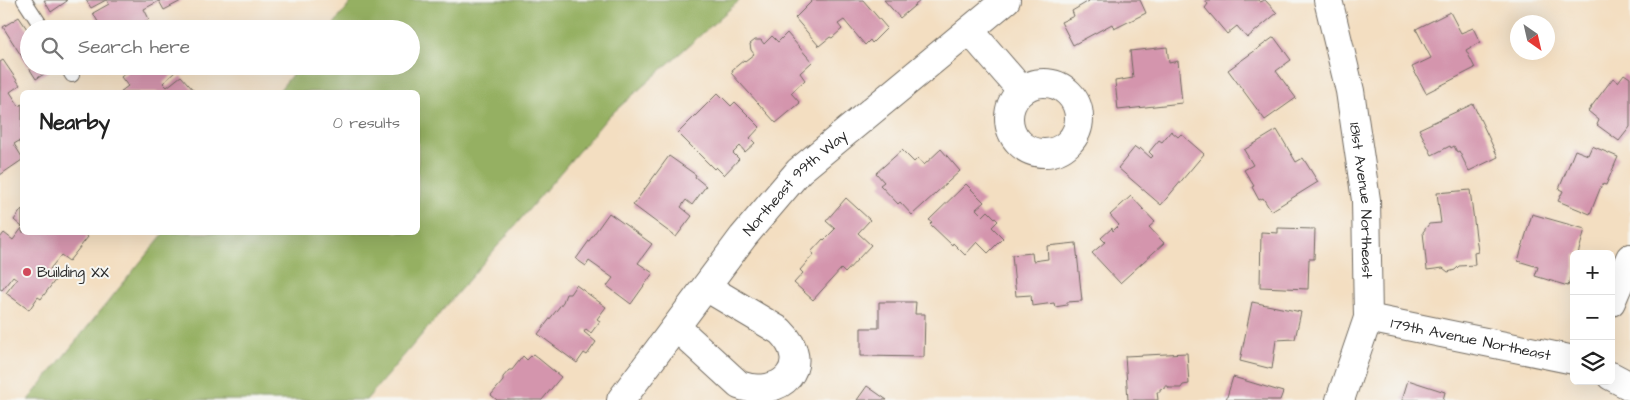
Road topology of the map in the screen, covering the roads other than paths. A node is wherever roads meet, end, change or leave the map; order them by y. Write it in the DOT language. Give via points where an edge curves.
graph roads {
  1 [pos="24,0"];
  2 [pos="1006,0"];
  3 [pos="1328,0"];
  4 [pos="36,20"];
  5 [pos="970,30"];
  6 [pos="1022,91"];
  7 [pos="1630,258"];
  8 [pos="706,287"];
  9 [pos="1614,295"];
  10 [pos="1368,318"];
  11 [pos="676,327"];
  12 [pos="1570,359"];
  13 [pos="1615,378"];
  14 [pos="1630,386"];
  15 [pos="621,400"];
  16 [pos="1340,400"];
  1 -- 4 [label="lane"];
  2 -- 5 [label="street, Northeast 99th Way"];
  3 -- 10 [label="street, 181st Avenue Northeast" via="1350,91 1366,200"];
  5 -- 6 [label="street"];
  5 -- 8 [label="street, Northeast 99th Way" via="800,171 743,237"];
  7 -- 9 [label="street"];
  8 -- 11 [label="street, Northeast 99th Way"];
  8 -- 11 [label="street" via="788,339 794,360 793,371 787,381 769,392 748,390"];
  10 -- 12 [label="street, 179th Avenue Northeast"];
  10 -- 16 [label="street, 181st Avenue Northeast"];
  11 -- 15 [label="street, Northeast 99th Way"];
  13 -- 14 [label="street"];
}
